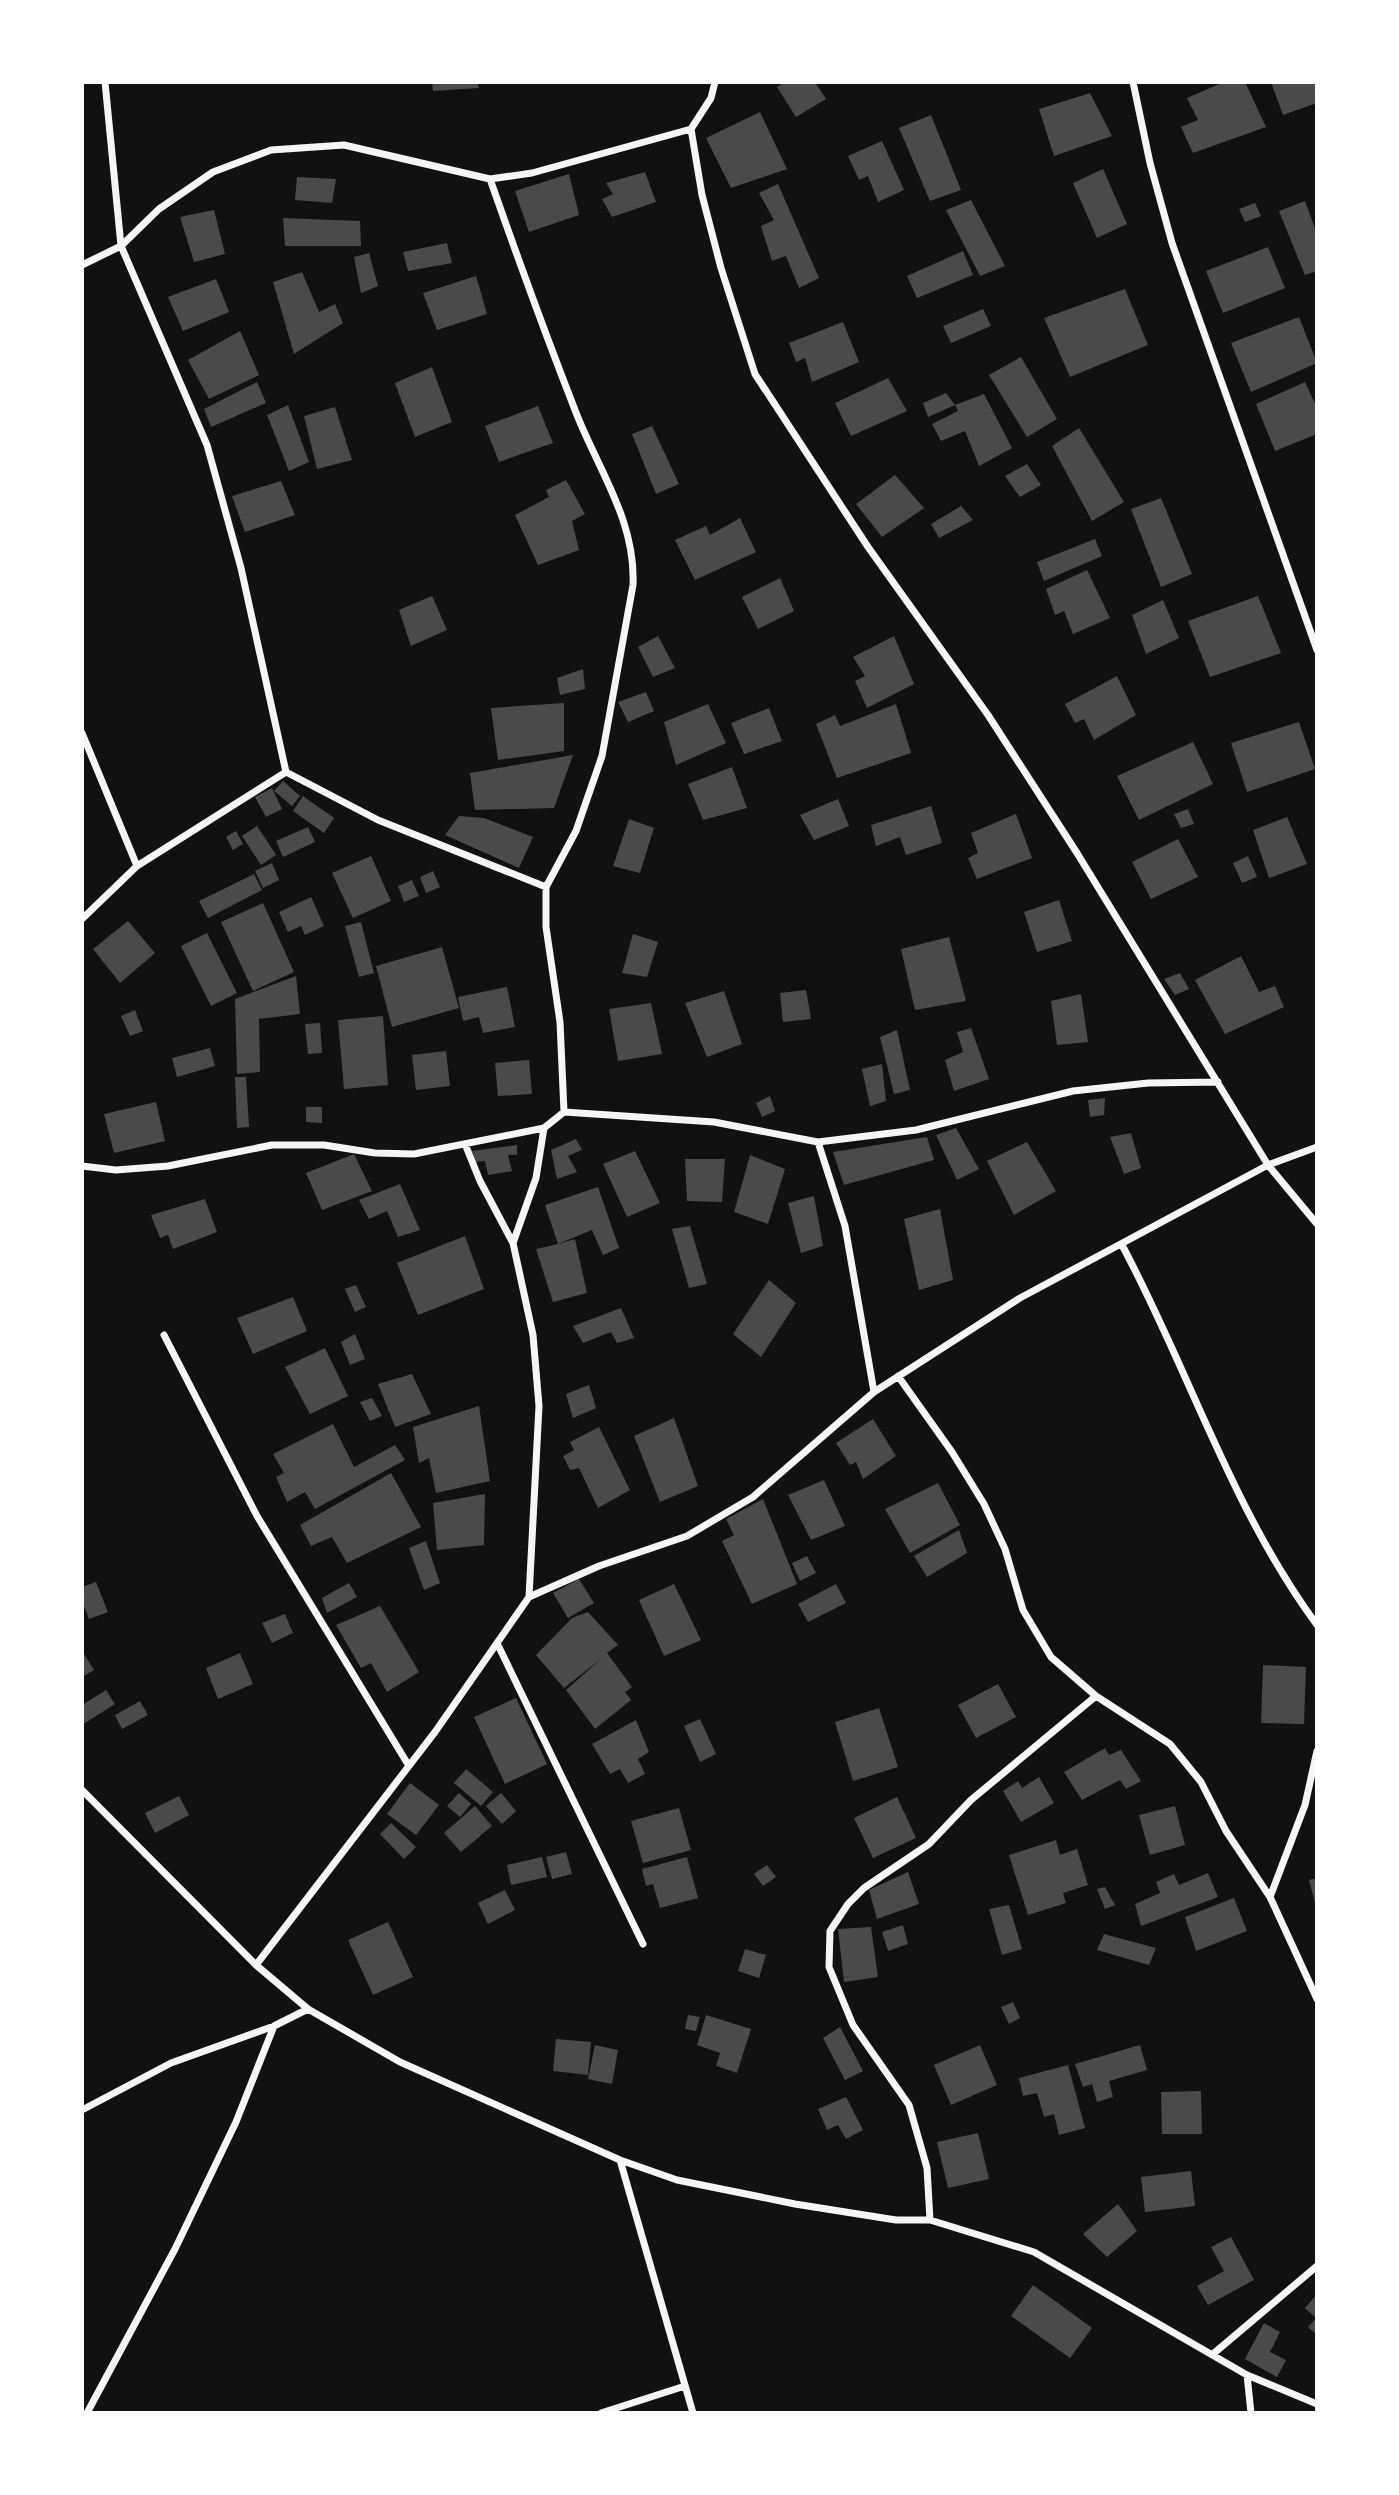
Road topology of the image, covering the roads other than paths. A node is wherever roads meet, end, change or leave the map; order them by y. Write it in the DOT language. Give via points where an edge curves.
graph roads {
  1 [pos="106,82"];
  2 [pos="715,82"];
  3 [pos="1133,82"];
  4 [pos="691,129"];
  5 [pos="490,179"];
  6 [pos="121,246"];
  7 [pos="82,265"];
  8 [pos="1317,650"];
  9 [pos="82,733"];
  10 [pos="286,772"];
  11 [pos="137,866"];
  12 [pos="545,887"];
  13 [pos="82,919"];
  14 [pos="1218,1082"];
  15 [pos="564,1112"];
  16 [pos="544,1128"];
  17 [pos="818,1142"];
  18 [pos="465,1144"];
  19 [pos="1317,1147"];
  20 [pos="1268,1165"];
  21 [pos="82,1166"];
  22 [pos="1317,1224"];
  23 [pos="513,1243"];
  24 [pos="1122,1245"];
  25 [pos="164,1335"];
  26 [pos="898,1376"];
  27 [pos="874,1392"];
  28 [pos="529,1597"];
  29 [pos="1317,1625"];
  30 [pos="497,1643"];
  31 [pos="1096,1696"];
  32 [pos="1317,1751"];
  33 [pos="409,1766"];
  34 [pos="82,1790"];
  35 [pos="1270,1897"];
  36 [pos="643,1944"];
  37 [pos="256,1965"];
  38 [pos="1317,1999"];
  39 [pos="308,2009"];
  40 [pos="274,2026"];
  41 [pos="82,2110"];
  42 [pos="620,2160"];
  43 [pos="930,2220"];
  44 [pos="1317,2266"];
  45 [pos="1213,2354"];
  46 [pos="1247,2375"];
  47 [pos="684,2386"];
  48 [pos="1317,2404"];
  49 [pos="87,2413"];
  50 [pos="601,2413"];
  51 [pos="693,2413"];
  52 [pos="1251,2413"];
  1 -- 6 [label="street"];
  2 -- 4 [label="street" via="711,98"];
  3 -- 8 [label="street" via="1172,243"];
  4 -- 5 [label="street" via="532,173"];
  4 -- 14 [label="street" via="721,268 755,374 868,547 988,715"];
  5 -- 6 [label="street" via="344,145 271,150 213,172 159,209"];
  5 -- 12 [label="street" via="576,413 621,511 634,556 633,585 602,756 576,831"];
  6 -- 7 [label="street"];
  6 -- 10 [label="street" via="207,445 241,568"];
  9 -- 11 [label="street"];
  10 -- 11 [label="street"];
  10 -- 12 [label="street" via="378,820"];
  11 -- 13 [label="street"];
  12 -- 15 [label="street" via="560,1022"];
  14 -- 17 [label="street" via="1073,1091 916,1130"];
  14 -- 20 [label="street"];
  15 -- 16 [label="street"];
  15 -- 17 [label="street" via="714,1122"];
  16 -- 18 [label="street"];
  16 -- 23 [label="street" via="536,1178"];
  17 -- 27 [label="street" via="845,1226"];
  18 -- 21 [label="street" via="414,1154 272,1145 167,1166 116,1170"];
  18 -- 23 [label="street"];
  19 -- 20 [label="street"];
  20 -- 22 [label="street"];
  20 -- 24 [label="street"];
  23 -- 28 [label="street" via="533,1335 539,1405"];
  24 -- 26 [label="street" via="1020,1298"];
  24 -- 29 [label="street" via="1150,1296 1221,1457"];
  25 -- 33 [label="street" via="257,1516"];
  26 -- 27 [label="street"];
  26 -- 31 [label="street" via="984,1504 1005,1549 1023,1609 1051,1657"];
  27 -- 28 [label="street" via="753,1497 687,1536 599,1566"];
  28 -- 30 [label="street"];
  30 -- 33 [label="street"];
  30 -- 36 [label="street"];
  31 -- 35 [label="street" via="1170,1744 1201,1783"];
  31 -- 43 [label="street" via="971,1800 929,1844 864,1888 831,1931 829,1967 853,2025 909,2105 927,2168"];
  32 -- 35 [label="street" via="1305,1805"];
  33 -- 37 [label="street"];
  34 -- 37 [label="street"];
  35 -- 38 [label="street"];
  37 -- 39 [label="street"];
  39 -- 40 [label="street"];
  39 -- 42 [label="street" via="400,2062"];
  40 -- 41 [label="street" via="171,2063"];
  40 -- 49 [label="street" via="236,2122 176,2249"];
  42 -- 43 [label="street" via="677,2180 795,2204 896,2220"];
  42 -- 47 [label="street"];
  43 -- 45 [label="street" via="1034,2252"];
  44 -- 45 [label="street"];
  45 -- 46 [label="street"];
  46 -- 48 [label="street"];
  46 -- 52 [label="street"];
  47 -- 50 [label="street"];
  47 -- 51 [label="street"];
}
